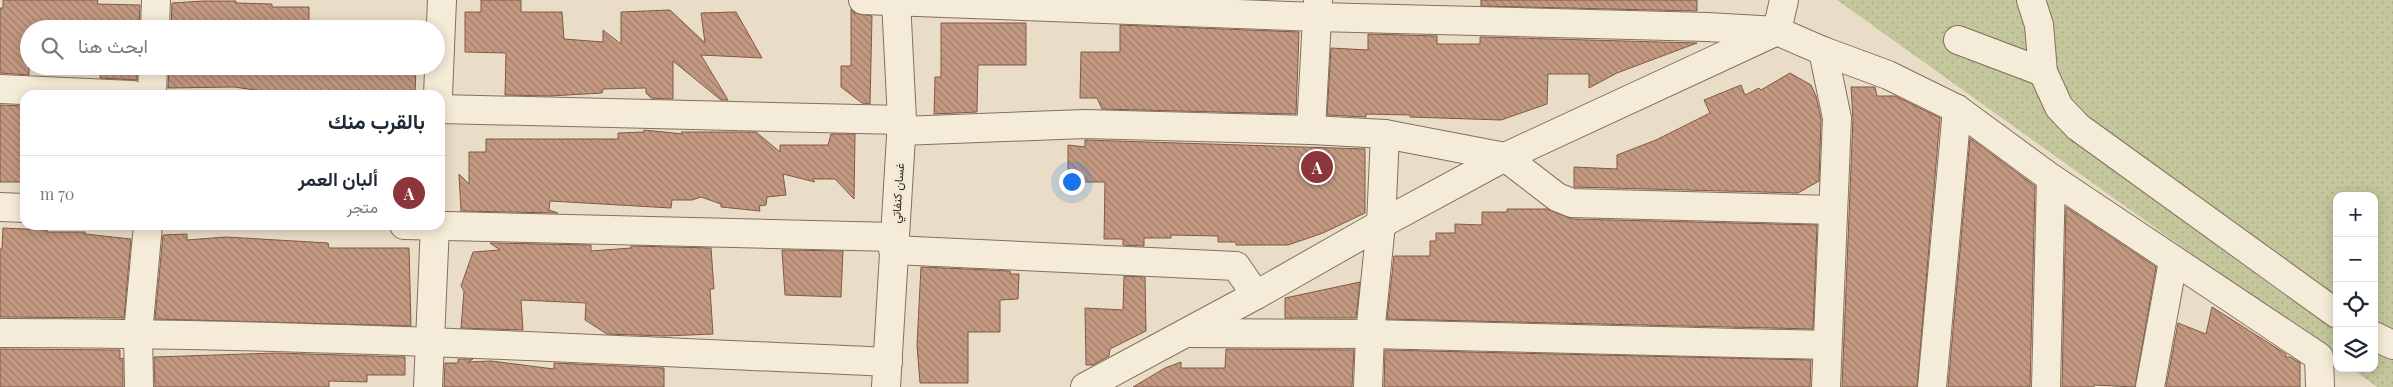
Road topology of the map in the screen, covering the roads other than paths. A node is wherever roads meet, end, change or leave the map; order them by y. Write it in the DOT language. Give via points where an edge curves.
graph roads {
  1 [pos="156,0"];
  2 [pos="442,0"];
  3 [pos="863,0"];
  4 [pos="896,0"];
  5 [pos="1784,0"];
  6 [pos="2031,0"];
  7 [pos="1317,9"];
  8 [pos="155,20"];
  9 [pos="441,20"];
  10 [pos="1777,31"];
  11 [pos="1958,40"];
  12 [pos="1822,51"];
  13 [pos="2043,72"];
  14 [pos="153,75"];
  15 [pos="439,75"];
  16 [pos="0,89"];
  17 [pos="22,90"];
  18 [pos="152,90"];
  19 [pos="438,90"];
  20 [pos="445,109"];
  21 [pos="1957,109"];
  22 [pos="902,125"];
  23 [pos="1311,130"];
  24 [pos="1385,134"];
  25 [pos="1505,157"];
  26 [pos="2051,178"];
  27 [pos="0,207"];
  28 [pos="20,208"];
  29 [pos="1833,210"];
  30 [pos="1381,224"];
  31 [pos="445,226"];
  32 [pos="148,230"];
  33 [pos="435,230"];
  34 [pos="893,243"];
  35 [pos="2173,261"];
  36 [pos="1256,296"];
  37 [pos="2333,311"];
  38 [pos="0,333"];
  39 [pos="138,333"];
  40 [pos="1187,333"];
  41 [pos="1370,334"];
  42 [pos="2378,338"];
  43 [pos="430,342"];
  44 [pos="1826,345"];
  45 [pos="2393,345"];
  46 [pos="887,374"];
  47 [pos="139,387"];
  48 [pos="428,387"];
  49 [pos="1085,387"];
  50 [pos="1368,387"];
  51 [pos="1826,387"];
  52 [pos="1932,387"];
  53 [pos="2046,387"];
  54 [pos="2150,387"];
  55 [pos="2320,387"];
  1 -- 8 [label="street"];
  2 -- 9 [label="street"];
  3 -- 4 [label="street"];
  4 -- 7 [label="street"];
  4 -- 22 [label="street, غسان كنفاتي"];
  5 -- 10 [label="street"];
  6 -- 13 [label="street" via="2039,25"];
  7 -- 10 [label="street"];
  7 -- 23 [label="street"];
  10 -- 12 [label="street"];
  10 -- 25 [label="street"];
  11 -- 13 [label="street"];
  12 -- 21 [label="street" via="1888,76"];
  12 -- 29 [label="street" via="1837,118"];
  13 -- 37 [label="street" via="2059,107 2078,127"];
  14 -- 18 [label="street"];
  15 -- 19 [label="street"];
  16 -- 17 [label="street"];
  20 -- 22 [label="street"];
  21 -- 26 [label="street"];
  21 -- 52 [label="street"];
  22 -- 23 [label="street" via="1085,124"];
  22 -- 34 [label="street, غسان كنفاتي"];
  23 -- 24 [label="street"];
  24 -- 25 [label="street"];
  24 -- 30 [label="street"];
  25 -- 29 [label="street" via="1557,197 1572,203"];
  25 -- 30 [label="street"];
  26 -- 35 [label="street"];
  26 -- 53 [label="street"];
  27 -- 28 [label="street"];
  29 -- 44 [label="street"];
  30 -- 36 [label="street"];
  30 -- 41 [label="street"];
  31 -- 34 [label="street"];
  32 -- 39 [label="street"];
  33 -- 43 [label="street"];
  34 -- 36 [label="street" via="1236,266"];
  34 -- 46 [label="street, غسان كنفاتي"];
  35 -- 54 [label="street"];
  35 -- 55 [label="street" via="2319,357"];
  36 -- 40 [label="street"];
  38 -- 39 [label="street"];
  39 -- 43 [label="street"];
  39 -- 47 [label="street"];
  40 -- 41 [label="street"];
  40 -- 49 [label="street"];
  41 -- 44 [label="street"];
  41 -- 50 [label="street"];
  42 -- 45 [label="street"];
  43 -- 46 [label="street"];
  43 -- 48 [label="street"];
  44 -- 51 [label="street"];
}
